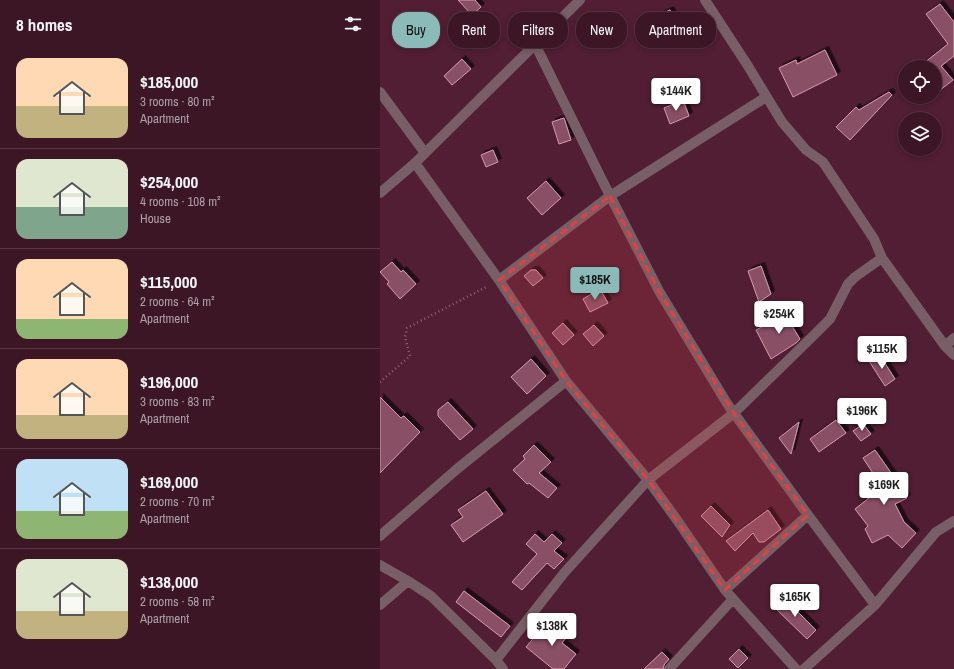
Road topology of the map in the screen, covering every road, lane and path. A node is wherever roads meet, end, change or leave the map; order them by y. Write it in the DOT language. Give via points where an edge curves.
graph roads {
  1 [pos="580,0"];
  2 [pos="705,0"];
  3 [pos="567,12"];
  4 [pos="530,48"];
  5 [pos="536,48"];
  6 [pos="380,92"];
  7 [pos="766,97"];
  8 [pos="425,153"];
  9 [pos="415,163"];
  10 [pos="380,193"];
  11 [pos="610,196"];
  12 [pos="882,258"];
  13 [pos="499,280"];
  14 [pos="954,338"];
  15 [pos="945,346"];
  16 [pos="954,356"];
  17 [pos="566,381"];
  18 [pos="380,382"];
  19 [pos="734,413"];
  20 [pos="648,480"];
  21 [pos="808,515"];
  22 [pos="954,522"];
  23 [pos="380,536"];
  24 [pos="380,565"];
  25 [pos="408,581"];
  26 [pos="725,590"];
  27 [pos="733,599"];
  28 [pos="380,604"];
  29 [pos="875,605"];
  30 [pos="496,660"];
  31 [pos="504,669"];
  32 [pos="670,669"];
  33 [pos="796,669"];
  34 [pos="804,669"];
  1 -- 3 [label="street"];
  2 -- 7 [label="street"];
  4 -- 8 [label="street"];
  5 -- 11 [label="street"];
  6 -- 8 [label="street"];
  7 -- 11 [label="street"];
  7 -- 12 [label="street" via="782,122 806,150 824,162 874,238"];
  8 -- 9 [label="street"];
  9 -- 10 [label="street"];
  9 -- 13 [label="street"];
  11 -- 13 [label="street"];
  11 -- 19 [label="street" via="659,291"];
  12 -- 15 [label="street"];
  12 -- 19 [label="street" via="848,284 830,319"];
  13 -- 17 [label="street"];
  13 -- 18 [label="path" via="408,328 405,337 410,356"];
  14 -- 15 [label="street"];
  15 -- 16 [label="street"];
  17 -- 20 [label="street"];
  17 -- 23 [label="street" via="457,469"];
  19 -- 20 [label="street"];
  19 -- 21 [label="street"];
  20 -- 26 [label="street"];
  20 -- 30 [label="street" via="564,573"];
  21 -- 26 [label="street"];
  21 -- 29 [label="street"];
  22 -- 29 [label="street" via="936,532"];
  24 -- 25 [label="street"];
  25 -- 28 [label="street"];
  25 -- 30 [label="street" via="431,596"];
  26 -- 27 [label="street"];
  27 -- 32 [label="street"];
  27 -- 33 [label="street"];
  29 -- 34 [label="street"];
  30 -- 31 [label="street"];
}
